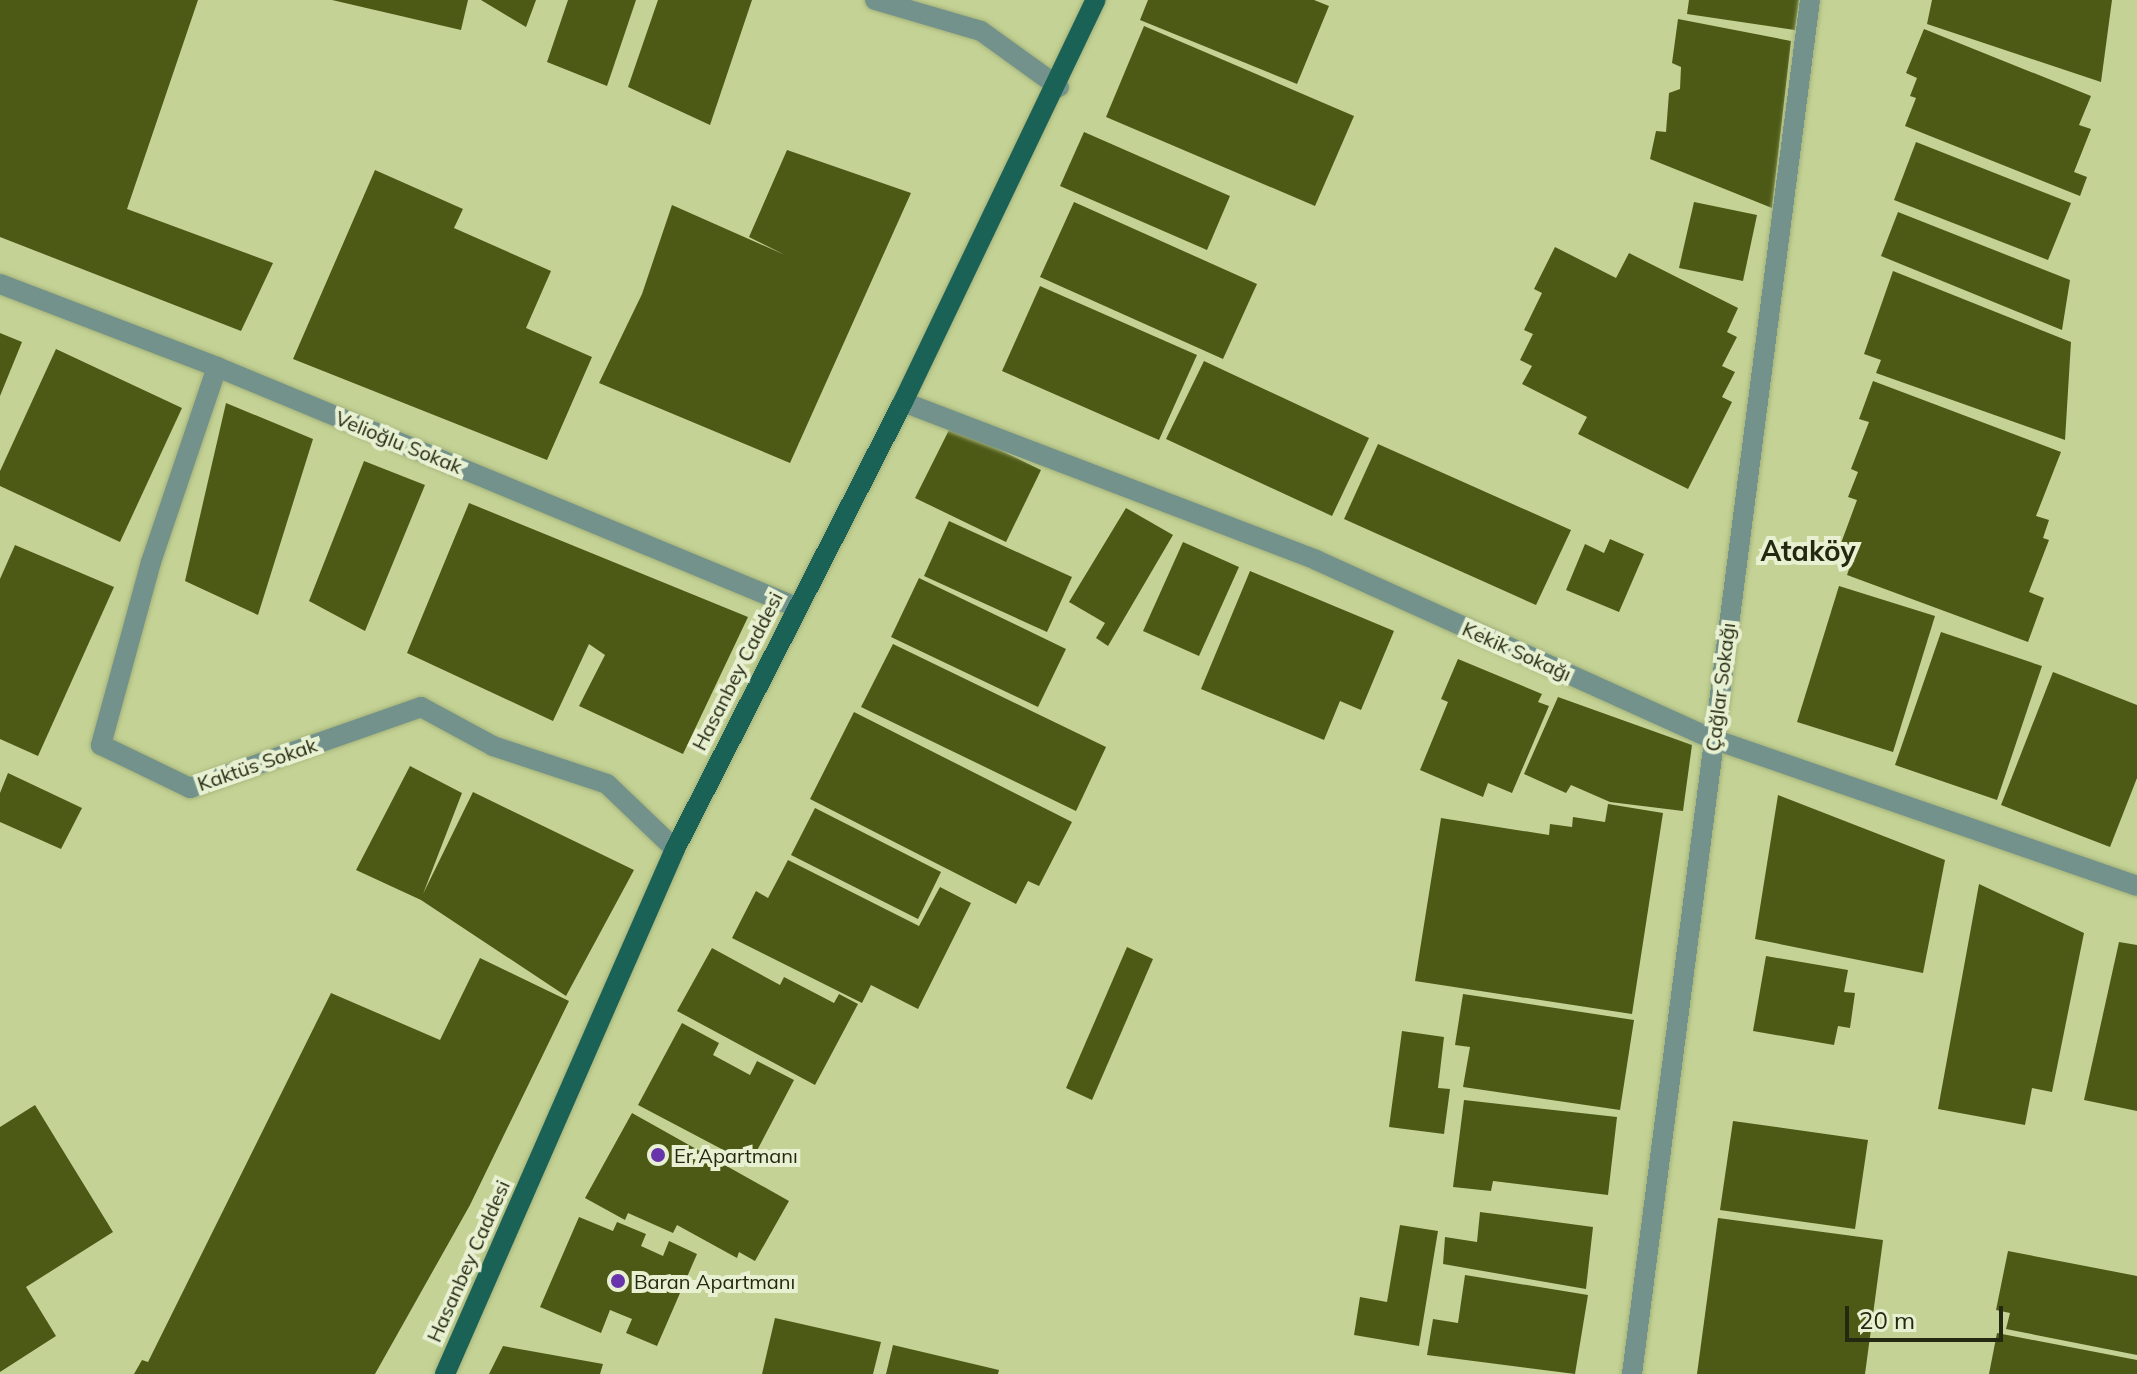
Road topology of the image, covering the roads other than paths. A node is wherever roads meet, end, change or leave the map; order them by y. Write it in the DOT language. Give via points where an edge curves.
graph roads {
  1 [pos="875,0"];
  2 [pos="1096,0"];
  3 [pos="1810,0"];
  4 [pos="1059,87"];
  5 [pos="0,284"];
  6 [pos="217,367"];
  7 [pos="903,402"];
  8 [pos="796,607"];
  9 [pos="1713,739"];
  10 [pos="675,849"];
  11 [pos="2137,886"];
  12 [pos="445,1374"];
  13 [pos="1632,1374"];
  1 -- 4 [label="street" via="981,31"];
  2 -- 4 [label="main road, Hasanbey Caddesi"];
  3 -- 9 [label="street, Çağlar Sokağı"];
  4 -- 7 [label="main road, Hasanbey Caddesi"];
  5 -- 6 [label="street, Velioğlu Sokak"];
  6 -- 8 [label="street, Velioğlu Sokak"];
  6 -- 10 [label="street, Kaktüs Sokak" via="151,562 101,745 190,788 421,707 493,746 607,784"];
  7 -- 8 [label="main road, Hasanbey Caddesi"];
  7 -- 9 [label="street, Kekik Sokağı" via="1316,560"];
  8 -- 10 [label="main road, Hasanbey Caddesi"];
  9 -- 11 [label="street, Kekik Sokağı"];
  9 -- 13 [label="street, Çağlar Sokağı"];
  10 -- 12 [label="main road, Hasanbey Caddesi"];
}
